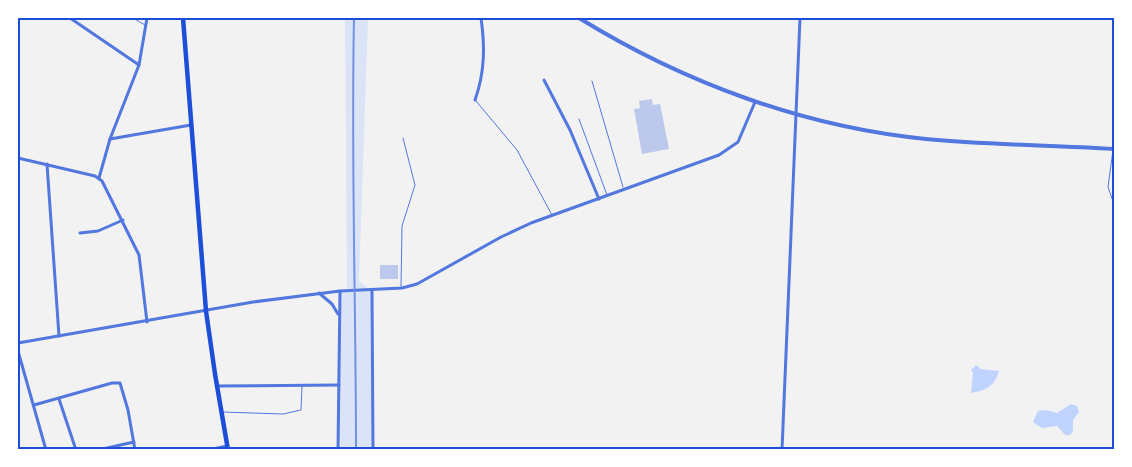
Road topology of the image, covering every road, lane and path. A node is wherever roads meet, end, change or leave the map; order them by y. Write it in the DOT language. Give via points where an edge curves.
graph roads {
  1 [pos="70,18"];
  2 [pos="133,18"];
  3 [pos="146,18"];
  4 [pos="183,18"];
  5 [pos="481,18"];
  6 [pos="578,18"];
  7 [pos="800,18"];
  8 [pos="145,25"];
  9 [pos="139,65"];
  10 [pos="544,80"];
  11 [pos="592,81"];
  12 [pos="475,100"];
  13 [pos="755,102"];
  14 [pos="796,115"];
  15 [pos="579,119"];
  16 [pos="192,125"];
  17 [pos="403,138"];
  18 [pos="110,139"];
  19 [pos="1114,149"];
  20 [pos="18,158"];
  21 [pos="47,164"];
  22 [pos="99,178"];
  23 [pos="624,190"];
  24 [pos="607,196"];
  25 [pos="599,199"];
  26 [pos="1114,204"];
  27 [pos="553,216"];
  28 [pos="123,220"];
  29 [pos="80,233"];
  30 [pos="402,288"];
  31 [pos="372,290"];
  32 [pos="340,291"];
  33 [pos="318,293"];
  34 [pos="206,311"];
  35 [pos="339,317"];
  36 [pos="147,322"];
  37 [pos="59,336"];
  38 [pos="18,343"];
  39 [pos="18,350"];
  40 [pos="302,384"];
  41 [pos="339,385"];
  42 [pos="216,386"];
  43 [pos="59,399"];
  44 [pos="34,405"];
  45 [pos="221,412"];
  46 [pos="134,442"];
  47 [pos="228,448"];
  48 [pos="46,450"];
  49 [pos="76,450"];
  50 [pos="98,450"];
  51 [pos="135,450"];
  52 [pos="208,450"];
  53 [pos="338,450"];
  54 [pos="373,450"];
  55 [pos="782,450"];
  1 -- 9 [label="street"];
  2 -- 8 [label="lane"];
  3 -- 8 [label="street"];
  4 -- 16 [label="main road"];
  5 -- 12 [label="street" via="485,52"];
  6 -- 13 [label="street" via="664,63"];
  7 -- 14 [label="street"];
  8 -- 9 [label="street"];
  9 -- 18 [label="street"];
  10 -- 25 [label="street" via="570,130"];
  11 -- 23 [label="lane"];
  12 -- 27 [label="lane" via="517,150"];
  13 -- 14 [label="street"];
  13 -- 23 [label="street" via="738,142 719,155"];
  14 -- 19 [label="street" via="924,138"];
  14 -- 55 [label="street"];
  15 -- 24 [label="lane"];
  16 -- 18 [label="street"];
  16 -- 34 [label="main road"];
  17 -- 30 [label="lane" via="415,185 402,226"];
  18 -- 22 [label="street"];
  19 -- 26 [label="lane" via="1108,186"];
  20 -- 21 [label="street"];
  21 -- 22 [label="street"];
  21 -- 37 [label="street"];
  22 -- 28 [label="street"];
  23 -- 24 [label="street"];
  24 -- 25 [label="street"];
  25 -- 27 [label="street"];
  27 -- 30 [label="street" via="501,237 417,284"];
  28 -- 29 [label="street" via="98,231"];
  28 -- 36 [label="street" via="139,255"];
  30 -- 31 [label="street"];
  31 -- 32 [label="street"];
  31 -- 54 [label="street"];
  32 -- 33 [label="street"];
  32 -- 35 [label="street"];
  33 -- 34 [label="street"];
  33 -- 35 [label="street" via="336,308"];
  34 -- 36 [label="street"];
  34 -- 42 [label="main road"];
  35 -- 41 [label="street"];
  36 -- 37 [label="street"];
  37 -- 38 [label="street"];
  39 -- 44 [label="street"];
  40 -- 41 [label="street"];
  40 -- 42 [label="street"];
  40 -- 45 [label="lane" via="301,410 283,414"];
  41 -- 53 [label="street"];
  42 -- 45 [label="main road"];
  43 -- 44 [label="street"];
  43 -- 46 [label="street" via="120,383"];
  43 -- 49 [label="street"];
  44 -- 48 [label="street"];
  45 -- 47 [label="main road"];
  46 -- 50 [label="street"];
  46 -- 51 [label="street"];
  47 -- 52 [label="street"];
}
